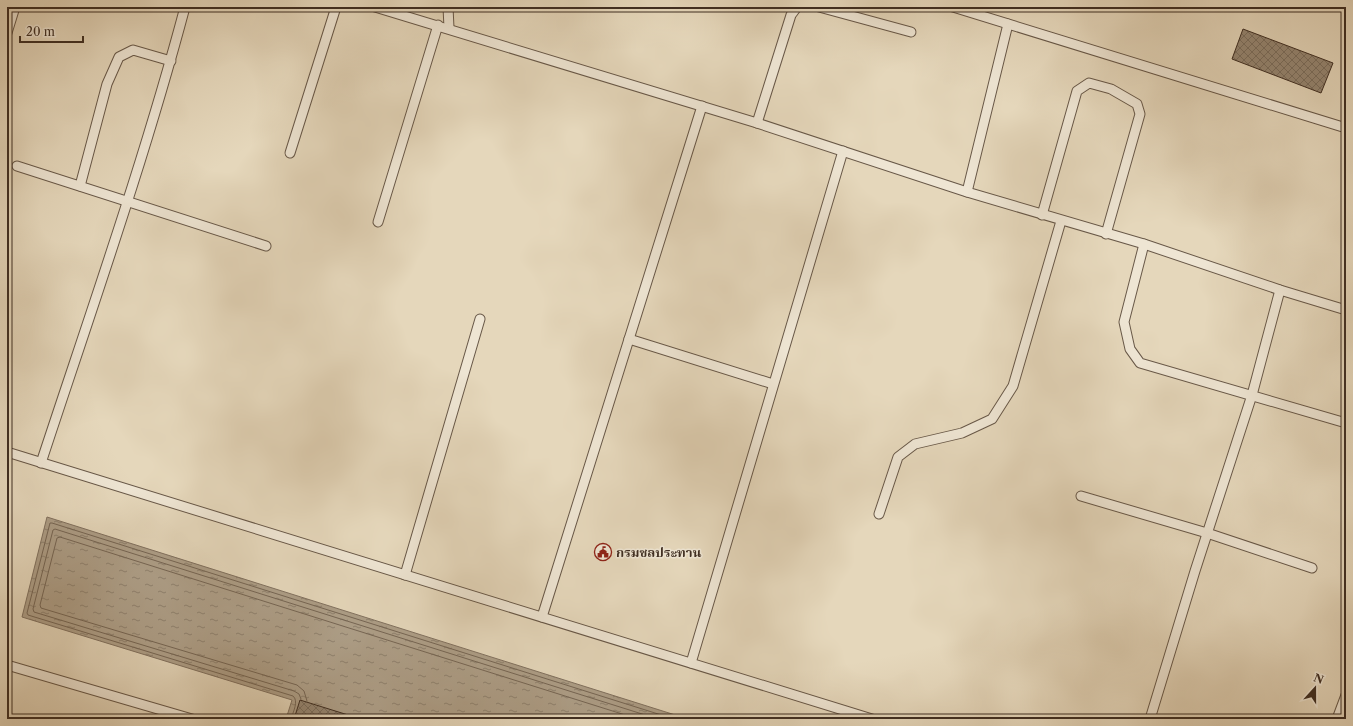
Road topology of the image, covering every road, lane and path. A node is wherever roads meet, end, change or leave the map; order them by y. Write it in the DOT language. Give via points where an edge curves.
graph roads {
  1 [pos="15,7"];
  2 [pos="185,7"];
  3 [pos="336,7"];
  4 [pos="375,7"];
  5 [pos="448,7"];
  6 [pos="796,7"];
  7 [pos="819,7"];
  8 [pos="953,7"];
  9 [pos="1008,24"];
  10 [pos="438,25"];
  11 [pos="449,28"];
  12 [pos="911,32"];
  13 [pos="7,33"];
  14 [pos="171,61"];
  15 [pos="702,106"];
  16 [pos="757,123"];
  17 [pos="1346,128"];
  18 [pos="843,152"];
  19 [pos="290,153"];
  20 [pos="17,166"];
  21 [pos="80,186"];
  22 [pos="967,192"];
  23 [pos="128,201"];
  24 [pos="1042,215"];
  25 [pos="1061,221"];
  26 [pos="378,222"];
  27 [pos="1106,234"];
  28 [pos="1144,244"];
  29 [pos="266,246"];
  30 [pos="1280,290"];
  31 [pos="1346,310"];
  32 [pos="480,319"];
  33 [pos="629,338"];
  34 [pos="774,384"];
  35 [pos="1252,395"];
  36 [pos="1346,423"];
  37 [pos="7,452"];
  38 [pos="40,462"];
  39 [pos="1081,496"];
  40 [pos="879,514"];
  41 [pos="1207,534"];
  42 [pos="1312,568"];
  43 [pos="405,575"];
  44 [pos="542,617"];
  45 [pos="691,663"];
  46 [pos="7,665"];
  47 [pos="1346,695"];
  48 [pos="192,719"];
  49 [pos="872,719"];
  50 [pos="1150,719"];
  51 [pos="1337,719"];
  1 -- 13 [label="lane"];
  2 -- 14 [label="lane"];
  3 -- 19 [label="lane"];
  4 -- 10 [label="lane"];
  5 -- 11 [label="lane"];
  6 -- 16 [label="lane" via="791,15"];
  7 -- 12 [label="lane"];
  8 -- 9 [label="lane"];
  9 -- 17 [label="lane"];
  9 -- 22 [label="lane"];
  10 -- 11 [label="lane"];
  10 -- 26 [label="lane"];
  11 -- 15 [label="lane"];
  14 -- 21 [label="lane" via="133,50 119,57 108,84"];
  14 -- 23 [label="lane"];
  15 -- 16 [label="lane"];
  15 -- 33 [label="lane"];
  16 -- 18 [label="lane"];
  18 -- 22 [label="lane"];
  18 -- 34 [label="lane"];
  20 -- 21 [label="lane"];
  21 -- 23 [label="lane"];
  22 -- 24 [label="lane"];
  23 -- 29 [label="lane"];
  23 -- 38 [label="lane"];
  24 -- 25 [label="lane"];
  24 -- 27 [label="lane" via="1077,90 1089,83 1111,89 1137,104 1140,114"];
  25 -- 27 [label="lane"];
  25 -- 40 [label="lane" via="1013,386 992,419 962,432 915,444 898,456"];
  27 -- 28 [label="lane"];
  28 -- 30 [label="lane"];
  28 -- 35 [label="lane" via="1124,322 1132,354 1140,363"];
  30 -- 31 [label="lane"];
  30 -- 35 [label="lane"];
  32 -- 43 [label="lane"];
  33 -- 34 [label="lane"];
  33 -- 44 [label="lane"];
  34 -- 45 [label="lane"];
  35 -- 36 [label="lane"];
  35 -- 41 [label="lane"];
  37 -- 38 [label="lane"];
  38 -- 43 [label="lane"];
  39 -- 41 [label="lane"];
  41 -- 42 [label="lane"];
  41 -- 50 [label="lane"];
  43 -- 44 [label="lane"];
  44 -- 45 [label="lane"];
  45 -- 49 [label="lane"];
  46 -- 48 [label="lane"];
  47 -- 51 [label="lane"];
}
